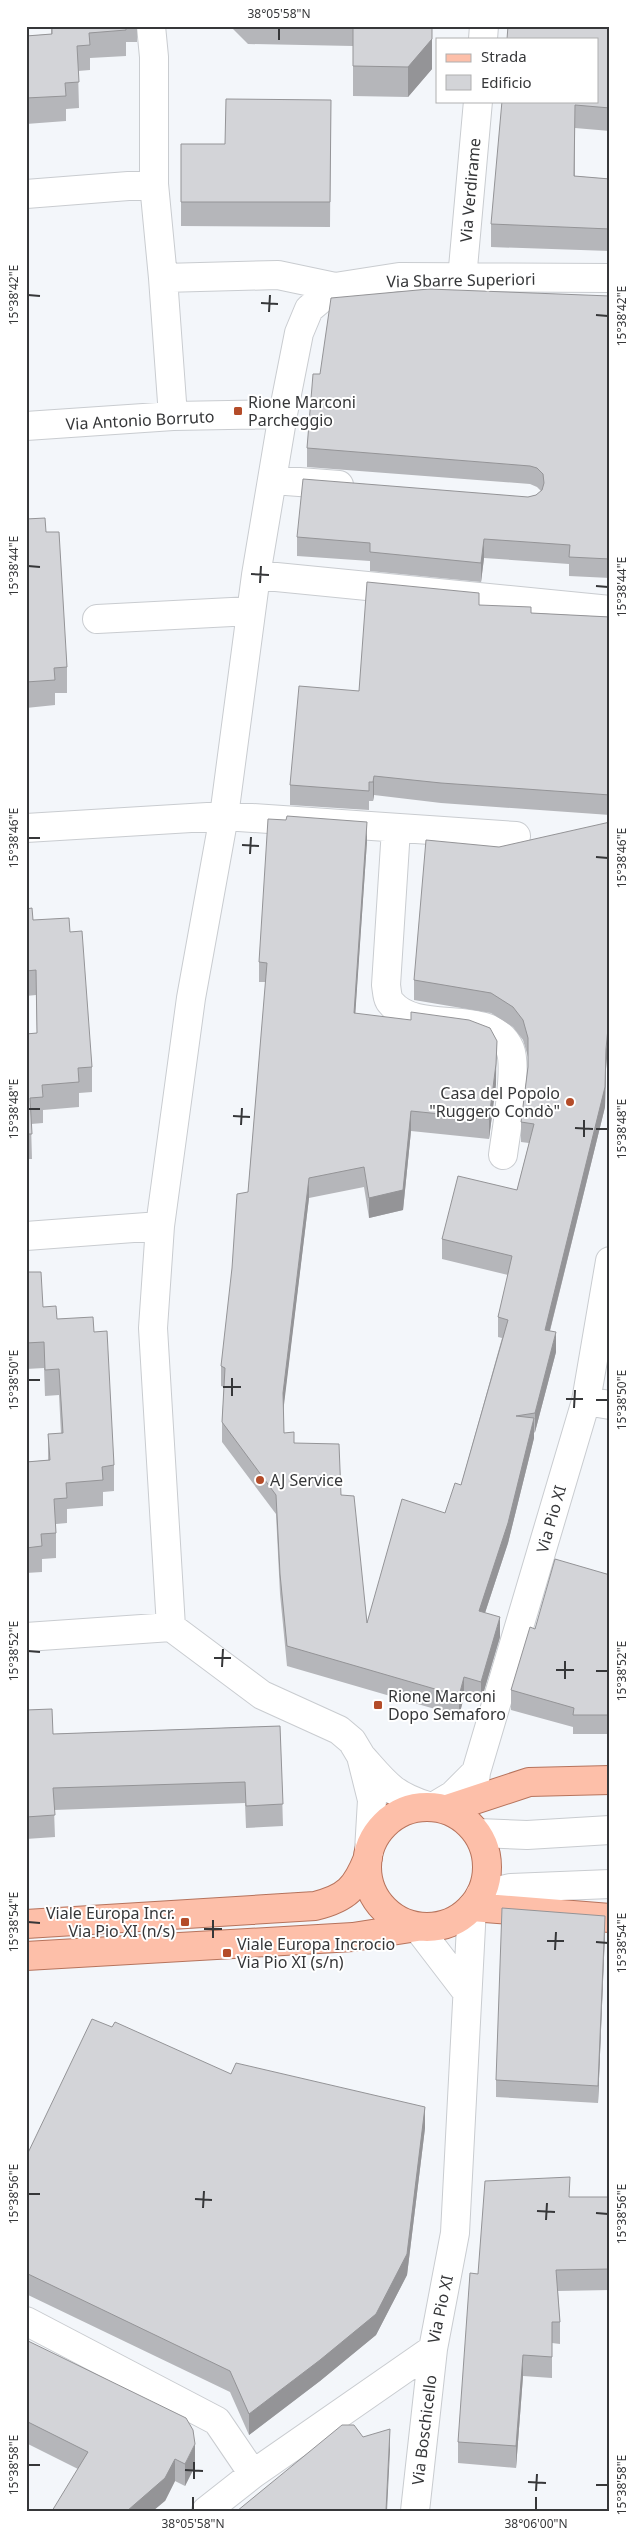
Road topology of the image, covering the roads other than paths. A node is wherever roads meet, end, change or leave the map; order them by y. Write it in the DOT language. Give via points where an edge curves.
graph roads {
  1 [pos="151,26"];
  2 [pos="478,102"];
  3 [pos="154,184"];
  4 [pos="26,194"];
  5 [pos="164,278"];
  6 [pos="610,278"];
  7 [pos="462,279"];
  8 [pos="336,288"];
  9 [pos="283,414"];
  10 [pos="173,416"];
  11 [pos="26,426"];
  12 [pos="273,480"];
  13 [pos="362,486"];
  14 [pos="256,575"];
  15 [pos="610,610"];
  16 [pos="251,611"];
  17 [pos="97,619"];
  18 [pos="224,816"];
  19 [pos="26,828"];
  20 [pos="396,829"];
  21 [pos="516,836"];
  22 [pos="503,1155"];
  23 [pos="160,1226"];
  24 [pos="26,1236"];
  25 [pos="610,1261"];
  26 [pos="598,1403"];
  27 [pos="171,1627"];
  28 [pos="26,1637"];
  29 [pos="361,1756"];
  30 [pos="476,1772"];
  31 [pos="610,1780"];
  32 [pos="473,1801"];
  33 [pos="436,1807"];
  34 [pos="610,1830"];
  35 [pos="476,1831"];
  36 [pos="369,1854"];
  37 [pos="610,1884"];
  38 [pos="476,1901"];
  39 [pos="610,1918"];
  40 [pos="26,1924"];
  41 [pos="417,1926"];
  42 [pos="26,1956"];
  43 [pos="466,1991"];
  44 [pos="26,2321"];
  45 [pos="433,2349"];
  46 [pos="253,2474"];
  47 [pos="206,2511"];
  48 [pos="415,2511"];
  1 -- 3 [label="street"];
  2 -- 7 [label="street, Via Verdirame"];
  3 -- 4 [label="street"];
  3 -- 5 [label="street"];
  5 -- 8 [label="street, Via Sbarre Superiori" via="278,275"];
  5 -- 10 [label="street"];
  6 -- 7 [label="street, Via Sbarre Superiori"];
  7 -- 8 [label="street, Via Sbarre Superiori" via="399,278"];
  8 -- 9 [label="street" via="309,308 299,333"];
  9 -- 10 [label="street, Via Antonio Borruto"];
  9 -- 12 [label="street"];
  10 -- 11 [label="street, Via Antonio Borruto"];
  12 -- 13 [label="street"];
  12 -- 14 [label="street"];
  14 -- 15 [label="street"];
  14 -- 16 [label="street"];
  16 -- 17 [label="street"];
  16 -- 18 [label="street"];
  18 -- 19 [label="street"];
  18 -- 20 [label="street"];
  18 -- 23 [label="street" via="191,998"];
  20 -- 21 [label="street"];
  20 -- 22 [label="street" via="386,985 390,1002 406,1017 485,1026 500,1036 510,1049 513,1068"];
  23 -- 24 [label="street"];
  23 -- 27 [label="street" via="153,1328"];
  25 -- 26 [label="street, Via Pio XI"];
  26 -- 30 [label="street, Via Pio XI"];
  27 -- 28 [label="street"];
  27 -- 29 [label="street" via="262,1695 339,1730 352,1741"];
  29 -- 33 [label="street" via="392,1790 407,1800"];
  29 -- 36 [label="street" via="372,1800"];
  30 -- 32 [label="street, Via Pio XI"];
  30 -- 33 [label="street"];
  31 -- 32 [label="main road" via="529,1782"];
  32 -- 33 [label="main road"];
  32 -- 35 [label="street, Via Pio XI"];
  33 -- 35 [label="main road" via="464,1818"];
  33 -- 36 [label="main road" via="408,1809 391,1819 377,1833"];
  34 -- 35 [label="street" via="527,1835"];
  35 -- 38 [label="main road" via="486,1851 488,1870"];
  36 -- 40 [label="main road" via="358,1882 344,1896 315,1906"];
  36 -- 41 [label="main road" via="367,1871 372,1890 383,1907 398,1920"];
  37 -- 38 [label="street" via="511,1888"];
  38 -- 39 [label="main road"];
  38 -- 41 [label="main road" via="456,1920 438,1927"];
  38 -- 43 [label="street, Via Pio XI"];
  41 -- 42 [label="main road" via="353,1937"];
  41 -- 43 [label="street"];
  43 -- 45 [label="street, Via Pio XI" via="455,2233"];
  44 -- 46 [label="street" via="217,2421"];
  45 -- 46 [label="street, Via Pio XI"];
  45 -- 48 [label="street, Via Boschicello"];
  46 -- 47 [label="street, Via Pio XI"];
}
